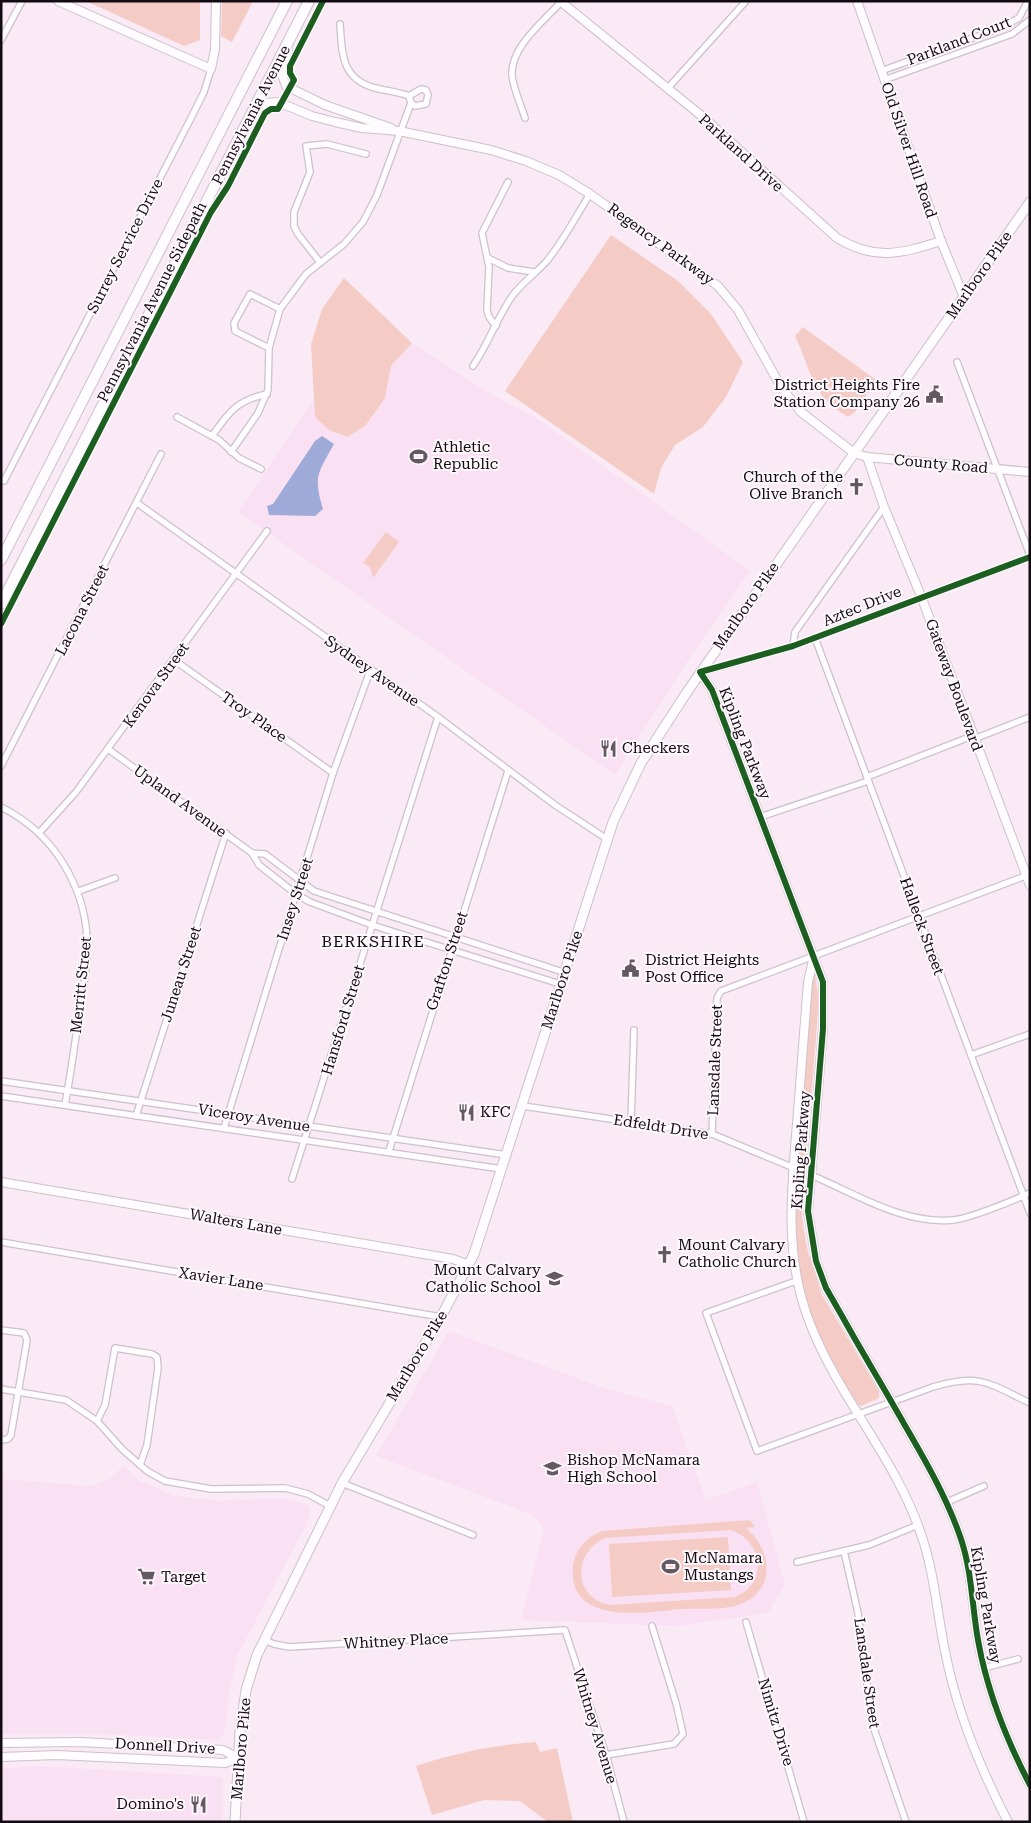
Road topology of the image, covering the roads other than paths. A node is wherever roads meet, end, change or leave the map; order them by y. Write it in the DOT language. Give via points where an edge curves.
graph roads {
  1 [pos="22,1"];
  2 [pos="58,1"];
  3 [pos="216,1"];
  4 [pos="287,1"];
  5 [pos="309,1"];
  6 [pos="746,1"];
  7 [pos="856,1"];
  8 [pos="1028,1"];
  9 [pos="560,2"];
  10 [pos="1030,20"];
  11 [pos="340,24"];
  12 [pos="1000,28"];
  13 [pos="291,37"];
  14 [pos="1003,38"];
  15 [pos="1,40"];
  16 [pos="903,62"];
  17 [pos="211,69"];
  18 [pos="881,71"];
  19 [pos="906,71"];
  20 [pos="884,80"];
  21 [pos="668,88"];
  22 [pos="409,96"];
  23 [pos="411,104"];
  24 [pos="251,115"];
  25 [pos="525,118"];
  26 [pos="400,131"];
  27 [pos="366,154"];
  28 [pos="508,182"];
  29 [pos="590,194"];
  30 [pos="1030,202"];
  31 [pos="941,242"];
  32 [pos="488,258"];
  33 [pos="320,261"];
  34 [pos="534,272"];
  35 [pos="964,297"];
  36 [pos="280,309"];
  37 [pos="496,326"];
  38 [pos="269,348"];
  39 [pos="958,362"];
  40 [pos="473,366"];
  41 [pos="267,394"];
  42 [pos="177,416"];
  43 [pos="212,436"];
  44 [pos="231,452"];
  45 [pos="854,453"];
  46 [pos="161,454"];
  47 [pos="867,457"];
  48 [pos="261,469"];
  49 [pos="998,469"];
  50 [pos="1030,472"];
  51 [pos="2,481"];
  52 [pos="136,503"];
  53 [pos="884,507"];
  54 [pos="267,531"];
  55 [pos="1030,556"];
  56 [pos="1,560"];
  57 [pos="236,574"];
  58 [pos="921,596"];
  59 [pos="1,604"];
  60 [pos="815,638"];
  61 [pos="793,646"];
  62 [pos="174,660"];
  63 [pos="370,671"];
  64 [pos="700,672"];
  65 [pos="1030,717"];
  66 [pos="438,718"];
  67 [pos="973,737"];
  68 [pos="108,749"];
  69 [pos="1,766"];
  70 [pos="508,771"];
  71 [pos="333,773"];
  72 [pos="868,779"];
  73 [pos="1,808"];
  74 [pos="760,817"];
  75 [pos="39,833"];
  76 [pos="226,833"];
  77 [pos="607,839"];
  78 [pos="252,853"];
  79 [pos="1028,875"];
  80 [pos="115,878"];
  81 [pos="300,879"];
  82 [pos="1030,885"];
  83 [pos="79,891"];
  84 [pos="296,894"];
  85 [pos="376,912"];
  86 [pos="919,916"];
  87 [pos="372,926"];
  88 [pos="454,937"];
  89 [pos="450,950"];
  90 [pos="814,956"];
  91 [pos="563,972"];
  92 [pos="560,984"];
  93 [pos="634,1030"];
  94 [pos="1030,1034"];
  95 [pos="971,1056"];
  96 [pos="1,1081"];
  97 [pos="68,1090"];
  98 [pos="1,1096"];
  99 [pos="139,1101"];
  100 [pos="65,1105"];
  101 [pos="523,1106"];
  102 [pos="227,1113"];
  103 [pos="136,1116"];
  104 [pos="630,1121"];
  105 [pos="310,1126"];
  106 [pos="224,1128"];
  107 [pos="712,1134"];
  108 [pos="392,1138"];
  109 [pos="304,1140"];
  110 [pos="389,1151"];
  111 [pos="507,1155"];
  112 [pos="794,1168"];
  113 [pos="502,1169"];
  114 [pos="811,1175"];
  115 [pos="292,1179"];
  116 [pos="1,1182"];
  117 [pos="1027,1195"];
  118 [pos="1030,1213"];
  119 [pos="1,1242"];
  120 [pos="469,1265"];
  121 [pos="796,1281"];
  122 [pos="441,1317"];
  123 [pos="1,1330"];
  124 [pos="1,1389"];
  125 [pos="18,1392"];
  126 [pos="891,1402"];
  127 [pos="1030,1403"];
  128 [pos="857,1414"];
  129 [pos="97,1421"];
  130 [pos="1,1440"];
  131 [pos="140,1465"];
  132 [pos="342,1484"];
  133 [pos="984,1486"];
  134 [pos="947,1502"];
  135 [pos="330,1506"];
  136 [pos="918,1526"];
  137 [pos="472,1535"];
  138 [pos="844,1552"];
  139 [pos="797,1562"];
  140 [pos="746,1622"];
  141 [pos="652,1626"];
  142 [pos="566,1630"];
  143 [pos="264,1640"];
  144 [pos="1018,1659"];
  145 [pos="984,1668"];
  146 [pos="1,1743"];
  147 [pos="606,1755"];
  148 [pos="1,1757"];
  149 [pos="238,1758"];
  150 [pos="1030,1785"];
  151 [pos="235,1822"];
  152 [pos="624,1822"];
  153 [pos="804,1822"];
  154 [pos="906,1822"];
  155 [pos="1008,1822"];
  1 -- 15 [label="street"];
  2 -- 17 [label="street"];
  3 -- 17 [label="street, Surrey Service Drive" via="215,50"];
  4 -- 56 [label="highway, Pennsylvania Avenue"];
  5 -- 13 [label="highway, Pennsylvania Avenue"];
  6 -- 21 [label="street"];
  7 -- 18 [label="street, Old Silver Hill Road"];
  8 -- 12 [label="street, Parkland Court" via="1019,18"];
  9 -- 21 [label="street, Parkland Drive"];
  9 -- 25 [label="street" via="523,44 514,60 513,81"];
  10 -- 14 [label="street, Parkland Court"];
  11 -- 22 [label="street" via="343,62 349,71 368,86"];
  12 -- 14 [label="street"];
  12 -- 16 [label="street, Parkland Court"];
  13 -- 24 [label="highway, Pennsylvania Avenue"];
  13 -- 26 [label="street, Regency Parkway" via="282,75 286,86 325,105"];
  14 -- 19 [label="street, Parkland Court"];
  16 -- 18 [label="street, Parkland Court"];
  16 -- 19 [label="street"];
  17 -- 51 [label="street, Surrey Service Drive" via="191,118"];
  18 -- 20 [label="street, Old Silver Hill Road"];
  19 -- 20 [label="street, Parkland Court"];
  20 -- 31 [label="street, Old Silver Hill Road"];
  21 -- 31 [label="street, Parkland Drive" via="817,222 848,244 882,254"];
  22 -- 23 [label="street"];
  22 -- 23 [label="street" via="420,89 426,90 428,95 426,104"];
  23 -- 26 [label="street"];
  24 -- 26 [label="street, Regency Parkway" via="275,101 334,122"];
  24 -- 59 [label="highway, Pennsylvania Avenue"];
  26 -- 29 [label="street, Regency Parkway" via="507,154 550,171"];
  26 -- 33 [label="street" via="377,195 363,222 352,237"];
  27 -- 33 [label="street" via="327,144 306,146 310,172 294,212 294,226"];
  28 -- 32 [label="street" via="482,233"];
  29 -- 34 [label="street" via="552,254"];
  29 -- 45 [label="street, Regency Parkway" via="718,286 738,310 781,387 801,412"];
  30 -- 35 [label="main road, Marlboro Pike"];
  31 -- 35 [label="street, Old Silver Hill Road"];
  32 -- 34 [label="street" via="508,268"];
  32 -- 37 [label="street" via="487,310"];
  33 -- 36 [label="street" via="300,281"];
  34 -- 37 [label="street" via="512,296"];
  35 -- 45 [label="main road, Marlboro Pike"];
  36 -- 38 [label="street"];
  36 -- 38 [label="street" via="250,294 234,323 235,330"];
  37 -- 40 [label="street"];
  38 -- 41 [label="street" via="270,384"];
  39 -- 49 [label="street"];
  41 -- 43 [label="street" via="249,397 242,402"];
  41 -- 44 [label="street"];
  42 -- 43 [label="street"];
  43 -- 44 [label="street"];
  44 -- 48 [label="street"];
  45 -- 47 [label="street, County Road"];
  45 -- 64 [label="main road, Marlboro Pike"];
  46 -- 52 [label="street, Lacona Street"];
  47 -- 49 [label="street, County Road"];
  47 -- 53 [label="street, Gateway Boulevard"];
  49 -- 50 [label="street, County Road"];
  49 -- 55 [label="street"];
  52 -- 57 [label="street, Sydney Avenue"];
  52 -- 69 [label="street, Lacona Street"];
  53 -- 58 [label="street, Gateway Boulevard"];
  53 -- 61 [label="street" via="796,632"];
  54 -- 57 [label="street, Kenova Street"];
  55 -- 58 [label="street, Aztec Drive"];
  57 -- 62 [label="street, Kenova Street"];
  57 -- 63 [label="street, Sydney Avenue"];
  58 -- 60 [label="street, Aztec Drive"];
  58 -- 67 [label="street, Gateway Boulevard"];
  60 -- 61 [label="street, Aztec Drive"];
  60 -- 72 [label="street, Halleck Street"];
  61 -- 64 [label="street, Aztec Drive"];
  62 -- 68 [label="street, Kenova Street"];
  62 -- 71 [label="street, Troy Place"];
  63 -- 66 [label="street, Sydney Avenue"];
  63 -- 71 [label="street, Insey Street"];
  64 -- 74 [label="street, Kipling Parkway" via="712,690"];
  64 -- 77 [label="main road, Marlboro Pike" via="627,789"];
  65 -- 67 [label="street"];
  66 -- 70 [label="street, Sydney Avenue"];
  66 -- 85 [label="street, Hansford Street"];
  67 -- 72 [label="street"];
  67 -- 79 [label="street, Gateway Boulevard"];
  68 -- 75 [label="street, Kenova Street" via="63,808"];
  68 -- 76 [label="street, Upland Avenue"];
  70 -- 77 [label="street, Sydney Avenue"];
  70 -- 88 [label="street, Grafton Street"];
  71 -- 81 [label="street, Insey Street"];
  72 -- 74 [label="street"];
  72 -- 86 [label="street, Halleck Street"];
  73 -- 75 [label="street, Merritt Street" via="17,815"];
  74 -- 90 [label="street, Kipling Parkway"];
  75 -- 83 [label="street, Merritt Street" via="55,851"];
  76 -- 78 [label="street, Upland Avenue"];
  76 -- 99 [label="street, Juneau Street"];
  77 -- 91 [label="main road, Marlboro Pike"];
  78 -- 81 [label="street, Upland Avenue" via="265,854"];
  78 -- 84 [label="street, Upland Avenue" via="259,865"];
  79 -- 82 [label="street, Gateway Boulevard"];
  79 -- 86 [label="street"];
  80 -- 83 [label="street"];
  81 -- 84 [label="street, Insey Street"];
  81 -- 85 [label="street, Upland Avenue" via="314,891"];
  83 -- 97 [label="street, Merritt Street" via="88,948"];
  84 -- 87 [label="street, Upland Avenue"];
  84 -- 102 [label="street, Insey Street"];
  85 -- 87 [label="street, Hansford Street"];
  85 -- 88 [label="street, Upland Avenue"];
  86 -- 90 [label="street"];
  86 -- 95 [label="street, Halleck Street"];
  87 -- 89 [label="street, Upland Avenue"];
  87 -- 105 [label="street, Hansford Street"];
  88 -- 89 [label="street, Grafton Street"];
  88 -- 91 [label="street, Upland Avenue"];
  89 -- 92 [label="street, Upland Avenue"];
  89 -- 108 [label="street, Grafton Street"];
  90 -- 107 [label="street, Lansdale Street" via="725,989 717,998"];
  90 -- 112 [label="street, Kipling Parkway" via="808,982"];
  90 -- 114 [label="street, Kipling Parkway" via="823,982 824,1000"];
  91 -- 92 [label="main road, Marlboro Pike"];
  92 -- 101 [label="main road, Marlboro Pike"];
  93 -- 104 [label="street"];
  94 -- 95 [label="street"];
  95 -- 117 [label="street, Halleck Street"];
  96 -- 97 [label="street, Viceroy Avenue"];
  97 -- 99 [label="street, Viceroy Avenue"];
  97 -- 100 [label="street, Merritt Street"];
  98 -- 100 [label="street, Viceroy Avenue"];
  99 -- 102 [label="street, Viceroy Avenue"];
  99 -- 103 [label="street, Juneau Street"];
  100 -- 103 [label="street, Viceroy Avenue"];
  101 -- 104 [label="street, Edfeldt Drive"];
  101 -- 111 [label="main road, Marlboro Pike"];
  102 -- 105 [label="street, Viceroy Avenue"];
  102 -- 106 [label="street, Insey Street"];
  103 -- 106 [label="street, Viceroy Avenue"];
  104 -- 107 [label="street, Edfeldt Drive"];
  105 -- 108 [label="street, Viceroy Avenue"];
  105 -- 109 [label="street, Hansford Street"];
  106 -- 109 [label="street, Viceroy Avenue"];
  107 -- 112 [label="street, Edfeldt Drive"];
  108 -- 110 [label="street, Grafton Street"];
  108 -- 111 [label="street, Viceroy Avenue"];
  109 -- 110 [label="street, Viceroy Avenue"];
  109 -- 115 [label="street, Hansford Street"];
  110 -- 113 [label="street, Viceroy Avenue"];
  111 -- 113 [label="main road, Marlboro Pike"];
  112 -- 121 [label="street, Kipling Parkway" via="790,1236"];
  113 -- 120 [label="main road, Marlboro Pike"];
  114 -- 117 [label="street" via="899,1213 921,1218 956,1220"];
  114 -- 126 [label="street, Kipling Parkway" via="808,1211 820,1273"];
  116 -- 120 [label="street, Walters Lane" via="444,1257"];
  117 -- 118 [label="street, Halleck Street"];
  119 -- 122 [label="street, Xavier Lane"];
  120 -- 122 [label="main road, Marlboro Pike"];
  121 -- 128 [label="street, Kipling Parkway" via="818,1344"];
  121 -- 128 [label="street" via="706,1313 758,1451"];
  122 -- 132 [label="main road, Marlboro Pike"];
  123 -- 125 [label="street" via="24,1333 27,1340"];
  124 -- 125 [label="street"];
  125 -- 129 [label="street" via="66,1400"];
  125 -- 130 [label="street" via="11,1435"];
  126 -- 127 [label="street" via="966,1379 989,1384"];
  126 -- 128 [label="street"];
  126 -- 134 [label="street, Kipling Parkway"];
  128 -- 136 [label="street, Kipling Parkway" via="895,1476"];
  129 -- 131 [label="street"];
  129 -- 131 [label="street" via="105,1405 115,1348 157,1357 147,1445"];
  131 -- 135 [label="street" via="165,1481 191,1487 227,1490 285,1488 308,1494"];
  132 -- 135 [label="main road, Marlboro Pike"];
  132 -- 137 [label="street"];
  133 -- 134 [label="street"];
  134 -- 145 [label="street, Kipling Parkway" via="964,1550"];
  135 -- 143 [label="main road, Marlboro Pike"];
  136 -- 138 [label="street"];
  136 -- 155 [label="street, Kipling Parkway" via="933,1575 946,1655 963,1722 978,1763"];
  138 -- 139 [label="street"];
  138 -- 154 [label="street, Lansdale Street" via="858,1613 872,1723"];
  140 -- 153 [label="street, Nimitz Drive"];
  141 -- 147 [label="street" via="683,1726 682,1736 674,1744"];
  142 -- 143 [label="street, Whitney Place" via="289,1647"];
  142 -- 147 [label="street, Whitney Avenue"];
  143 -- 149 [label="main road, Marlboro Pike" via="246,1690"];
  144 -- 145 [label="street, Kipling Parkway"];
  145 -- 150 [label="street, Kipling Parkway" via="995,1707"];
  146 -- 149 [label="street, Donnell Drive" via="81,1742 213,1749"];
  147 -- 152 [label="street, Whitney Avenue"];
  148 -- 149 [label="street, Donnell Drive" via="57,1755 225,1763"];
  149 -- 151 [label="main road, Marlboro Pike"];
}
